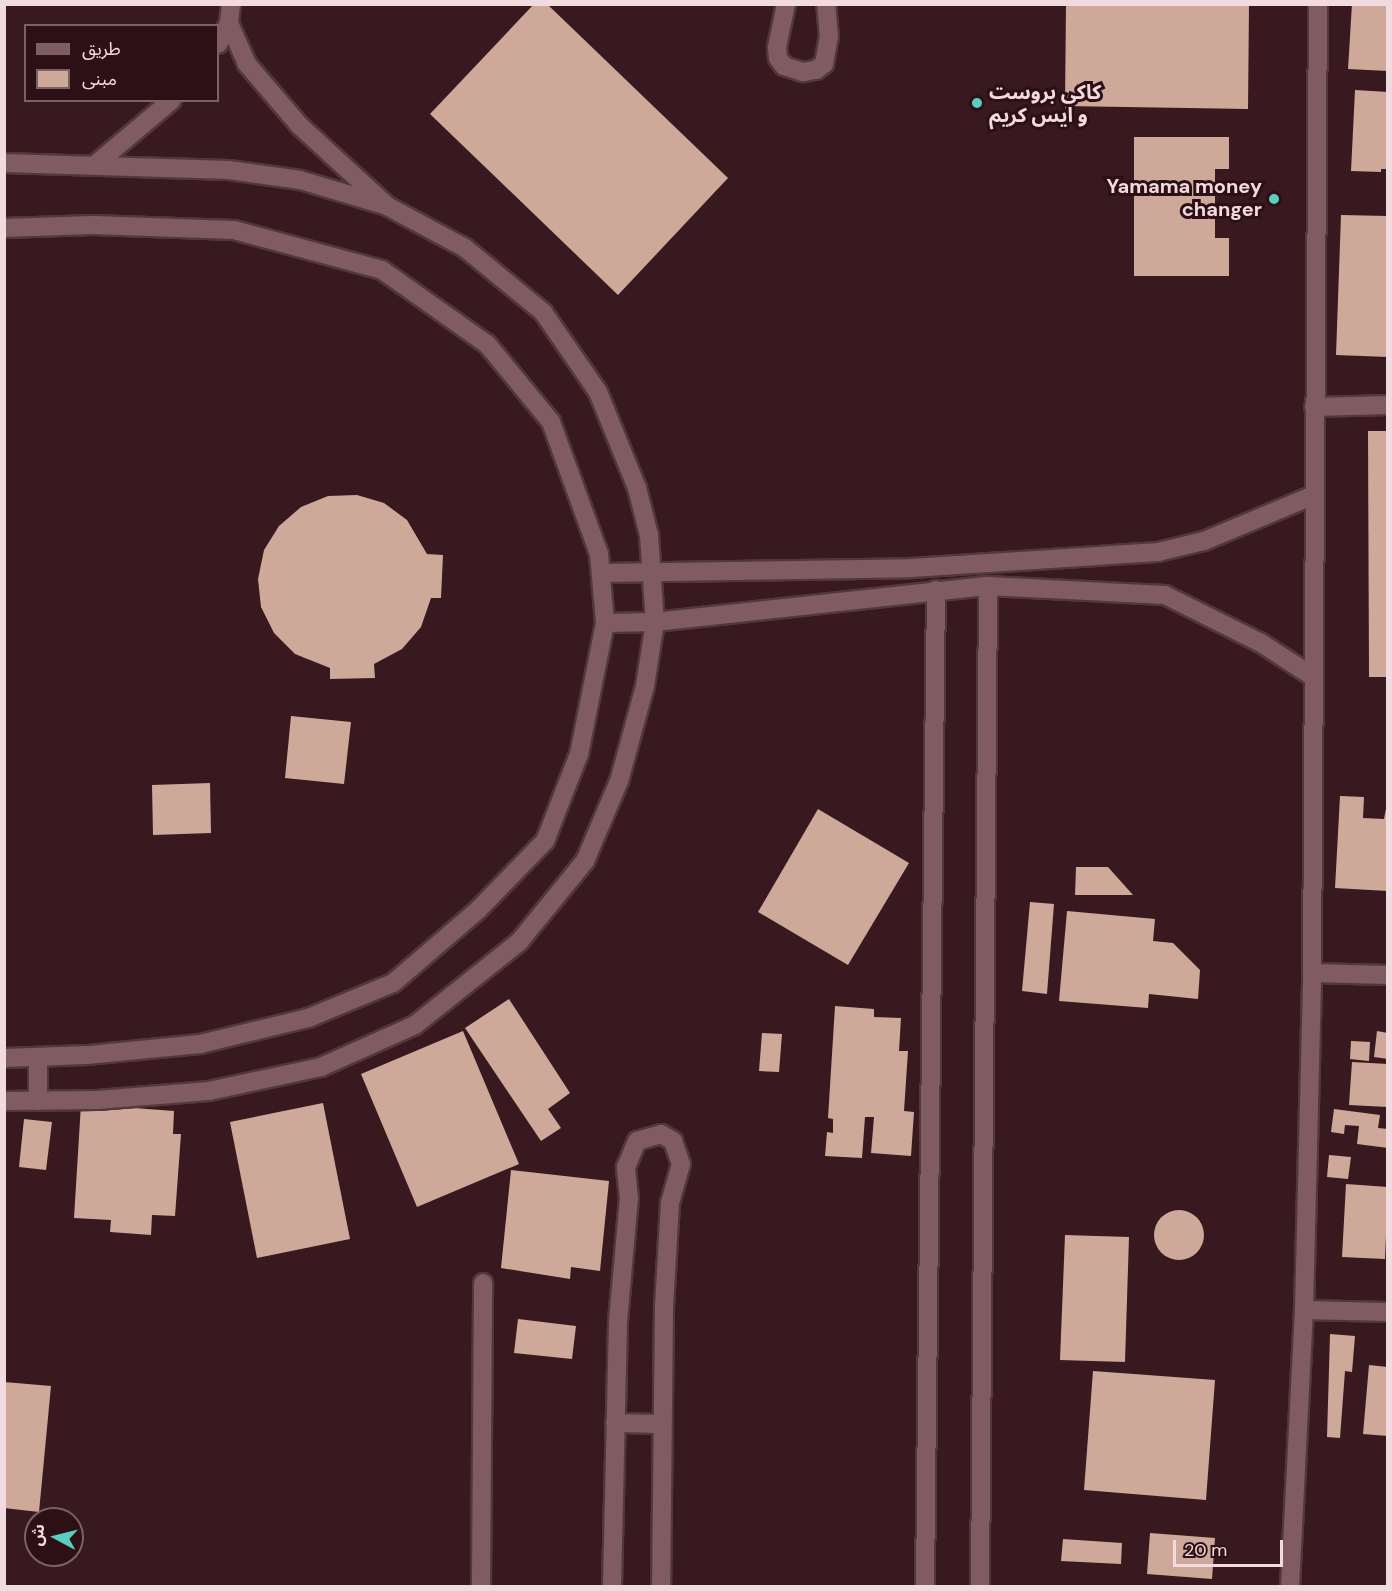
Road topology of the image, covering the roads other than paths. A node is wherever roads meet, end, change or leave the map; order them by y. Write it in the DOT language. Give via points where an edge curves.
graph roads {
  1 [pos="231,4"];
  2 [pos="786,4"];
  3 [pos="826,4"];
  4 [pos="1318,4"];
  5 [pos="230,23"];
  6 [pos="219,42"];
  7 [pos="170,102"];
  8 [pos="4,163"];
  9 [pos="96,164"];
  10 [pos="387,206"];
  11 [pos="4,228"];
  12 [pos="1388,405"];
  13 [pos="1314,407"];
  14 [pos="1314,495"];
  15 [pos="603,573"];
  16 [pos="653,573"];
  17 [pos="988,586"];
  18 [pos="936,590"];
  19 [pos="655,622"];
  20 [pos="605,623"];
  21 [pos="1312,676"];
  22 [pos="1312,973"];
  23 [pos="1388,975"];
  24 [pos="38,1057"];
  25 [pos="4,1058"];
  26 [pos="4,1101"];
  27 [pos="38,1101"];
  28 [pos="483,1283"];
  29 [pos="1304,1310"];
  30 [pos="1388,1312"];
  31 [pos="615,1423"];
  32 [pos="662,1424"];
  33 [pos="481,1587"];
  34 [pos="612,1587"];
  35 [pos="661,1587"];
  36 [pos="925,1587"];
  37 [pos="980,1587"];
  38 [pos="1290,1587"];
  1 -- 5 [label="street"];
  2 -- 3 [label="street" via="778,58 784,66 803,72 824,64 829,37"];
  4 -- 13 [label="street"];
  5 -- 6 [label="street"];
  5 -- 10 [label="street" via="247,64 300,126"];
  7 -- 9 [label="street"];
  8 -- 9 [label="street"];
  9 -- 10 [label="street" via="229,170 300,180"];
  10 -- 16 [label="street" via="465,248 543,312 598,392 638,488"];
  11 -- 15 [label="street" via="93,225 234,230 382,270 487,344 551,422 590,523"];
  12 -- 13 [label="street"];
  13 -- 14 [label="street"];
  14 -- 16 [label="street" via="1204,540 1158,552 911,567"];
  14 -- 21 [label="street"];
  15 -- 16 [label="street"];
  15 -- 20 [label="street"];
  16 -- 19 [label="street"];
  17 -- 18 [label="street"];
  17 -- 21 [label="street" via="1165,595 1261,643"];
  17 -- 37 [label="street"];
  18 -- 19 [label="street"];
  18 -- 36 [label="street"];
  19 -- 20 [label="street"];
  19 -- 27 [label="street" via="645,686 619,781 585,861 519,942 415,1025 321,1067 209,1091"];
  20 -- 24 [label="street" via="579,754 545,841 478,910 393,983 308,1018 200,1044"];
  21 -- 22 [label="street"];
  22 -- 23 [label="street"];
  22 -- 29 [label="street"];
  24 -- 25 [label="street"];
  24 -- 27 [label="street"];
  26 -- 27 [label="street"];
  28 -- 33 [label="street"];
  29 -- 30 [label="street"];
  29 -- 38 [label="street"];
  31 -- 32 [label="street"];
  31 -- 32 [label="street" via="618,1321 629,1198 626,1167 637,1141 661,1134 673,1141 681,1164 670,1203"];
  31 -- 34 [label="street"];
  32 -- 35 [label="street"];
}
